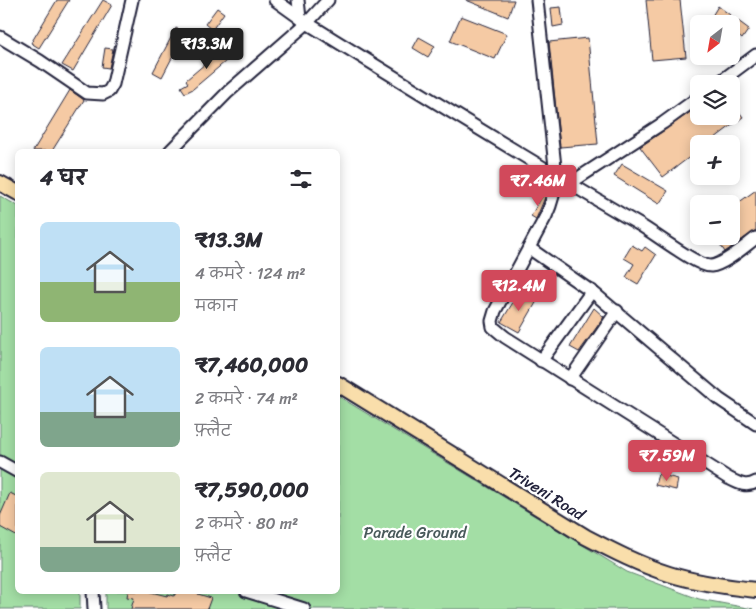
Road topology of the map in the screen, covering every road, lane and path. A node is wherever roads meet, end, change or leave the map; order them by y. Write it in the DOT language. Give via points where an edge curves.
graph roads {
  1 [pos="132,0"];
  2 [pos="275,0"];
  3 [pos="298,0"];
  4 [pos="328,0"];
  5 [pos="537,0"];
  6 [pos="303,21"];
  7 [pos="0,37"];
  8 [pos="756,55"];
  9 [pos="729,75"];
  10 [pos="690,104"];
  11 [pos="172,149"];
  12 [pos="556,176"];
  13 [pos="0,183"];
  14 [pos="569,184"];
  15 [pos="15,191"];
  16 [pos="756,238"];
  17 [pos="529,248"];
  18 [pos="592,291"];
  19 [pos="618,311"];
  20 [pos="542,361"];
  21 [pos="570,379"];
  22 [pos="340,385"];
  23 [pos="756,424"];
  24 [pos="0,462"];
  25 [pos="15,470"];
  26 [pos="756,482"];
  27 [pos="756,590"];
  28 [pos="93,594"];
  29 [pos="256,594"];
  30 [pos="94,609"];
  31 [pos="304,609"];
  1 -- 7 [label="street" via="113,84 103,94 86,93"];
  2 -- 6 [label="street"];
  3 -- 6 [label="street"];
  4 -- 6 [label="street"];
  5 -- 12 [label="street"];
  6 -- 11 [label="street"];
  6 -- 12 [label="street"];
  8 -- 9 [label="street"];
  10 -- 14 [label="street"];
  12 -- 14 [label="street"];
  12 -- 17 [label="street" via="553,200"];
  13 -- 15 [label="main road"];
  14 -- 16 [label="street" via="702,264 720,263"];
  17 -- 18 [label="street"];
  17 -- 20 [label="street" via="492,321 498,333"];
  18 -- 19 [label="street"];
  18 -- 20 [label="street"];
  19 -- 21 [label="street"];
  19 -- 23 [label="street" via="719,399"];
  20 -- 21 [label="street"];
  21 -- 26 [label="street" via="728,478 749,486"];
  22 -- 27 [label="main road, Triveni Road" via="586,537 628,558 670,574 715,585"];
  24 -- 25 [label="street"];
  28 -- 30 [label="street"];
  29 -- 31 [label="street"];
}
